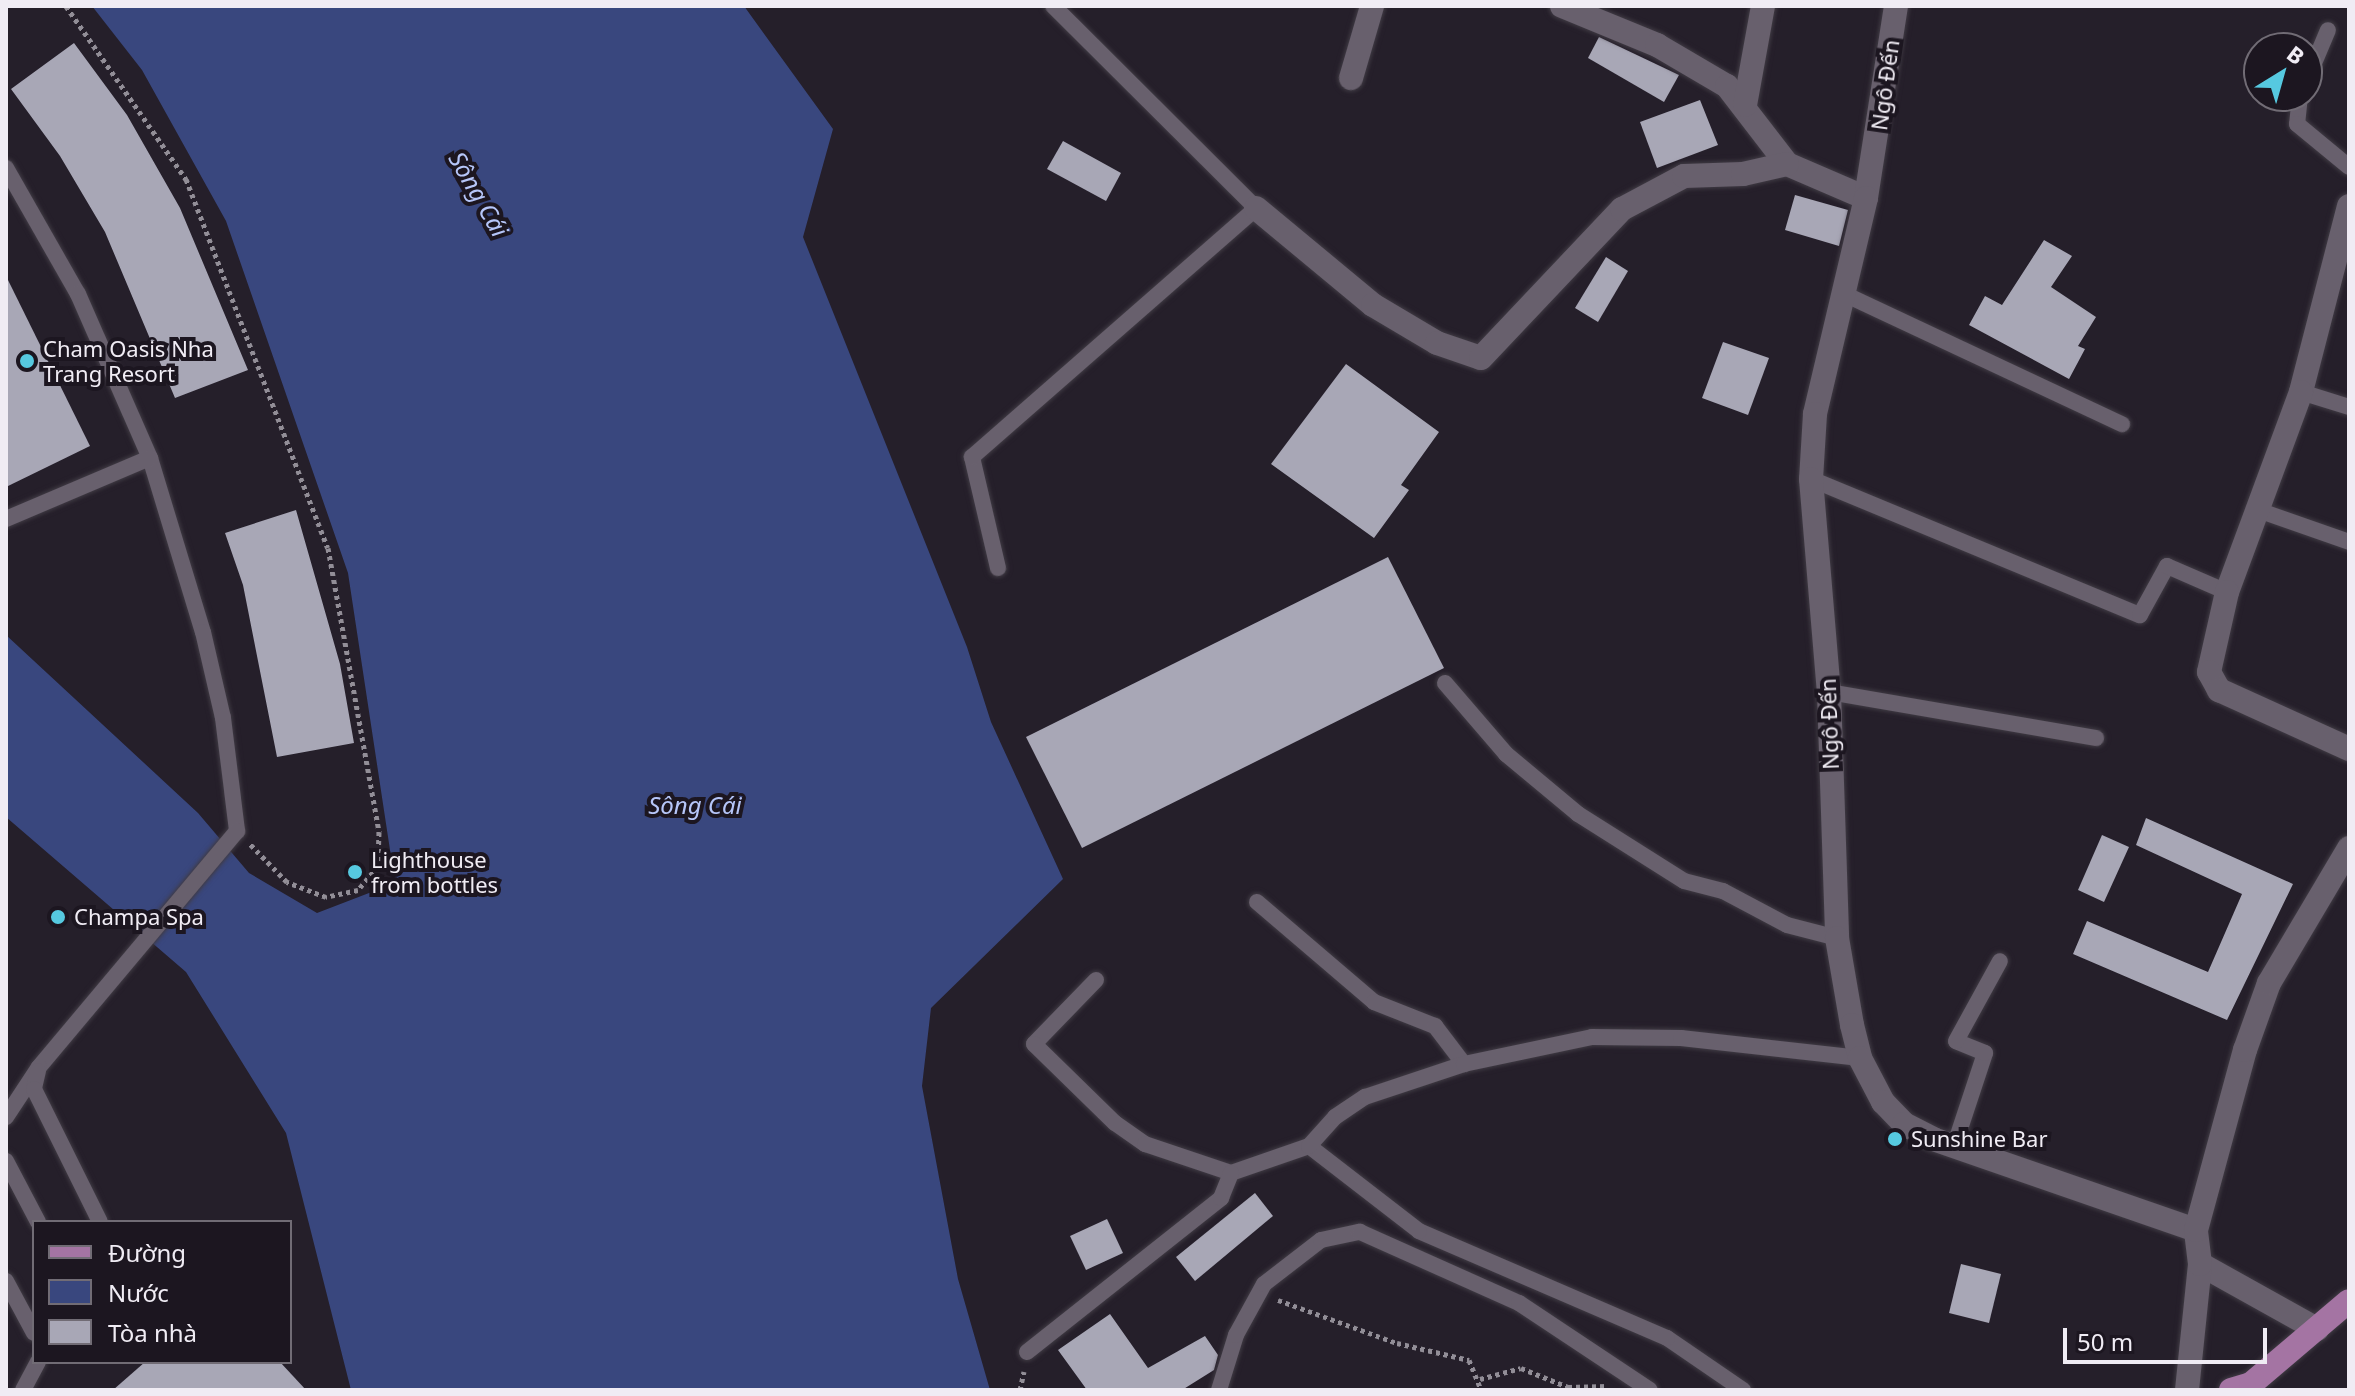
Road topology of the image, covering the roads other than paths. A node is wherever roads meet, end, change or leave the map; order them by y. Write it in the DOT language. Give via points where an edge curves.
graph roads {
  1 [pos="1053,6"];
  2 [pos="1372,6"];
  3 [pos="1562,6"];
  4 [pos="1763,6"];
  5 [pos="1896,6"];
  6 [pos="1613,17"];
  7 [pos="2328,30"];
  8 [pos="2323,42"];
  9 [pos="1351,78"];
  10 [pos="1745,105"];
  11 [pos="2298,112"];
  12 [pos="1787,164"];
  13 [pos="2349,167"];
  14 [pos="6,168"];
  15 [pos="1866,198"];
  16 [pos="2349,206"];
  17 [pos="1256,208"];
  18 [pos="1844,294"];
  19 [pos="2301,392"];
  20 [pos="2349,407"];
  21 [pos="2122,424"];
  22 [pos="150,458"];
  23 [pos="1811,479"];
  24 [pos="2255,509"];
  25 [pos="6,519"];
  26 [pos="2349,542"];
  27 [pos="998,568"];
  28 [pos="2227,592"];
  29 [pos="1445,683"];
  30 [pos="1829,692"];
  31 [pos="2096,738"];
  32 [pos="2349,749"];
  33 [pos="2349,848"];
  34 [pos="1257,902"];
  35 [pos="1837,938"];
  36 [pos="2000,961"];
  37 [pos="1096,980"];
  38 [pos="1860,1058"];
  39 [pos="1464,1064"];
  40 [pos="39,1067"];
  41 [pos="6,1094"];
  42 [pos="6,1117"];
  43 [pos="1309,1146"];
  44 [pos="1954,1147"];
  45 [pos="6,1161"];
  46 [pos="1231,1173"];
  47 [pos="37,1220"];
  48 [pos="99,1220"];
  49 [pos="2196,1230"];
  50 [pos="2200,1264"];
  51 [pos="6,1281"];
  52 [pos="2349,1301"];
  53 [pos="32,1329"];
  54 [pos="2317,1329"];
  55 [pos="1027,1352"];
  56 [pos="37,1364"];
  57 [pos="1647,1388"];
  58 [pos="2244,1388"];
  59 [pos="23,1390"];
  60 [pos="1219,1390"];
  61 [pos="1743,1390"];
  62 [pos="2187,1390"];
  1 -- 17 [label="lane"];
  2 -- 9 [label="street"];
  3 -- 6 [label="street"];
  4 -- 10 [label="street"];
  5 -- 15 [label="street, Ngô Đến"];
  6 -- 10 [label="street" via="1727,86"];
  7 -- 8 [label="lane"];
  10 -- 12 [label="street"];
  11 -- 13 [label="lane" via="2297,124"];
  12 -- 15 [label="street"];
  12 -- 17 [label="street" via="1743,174 1684,176 1622,209 1481,358 1437,343 1373,305"];
  14 -- 22 [label="lane" via="78,294"];
  15 -- 18 [label="street, Ngô Đến"];
  16 -- 19 [label="street"];
  17 -- 27 [label="lane" via="972,457"];
  18 -- 21 [label="lane"];
  18 -- 23 [label="street, Ngô Đến" via="1815,414"];
  19 -- 20 [label="lane"];
  19 -- 24 [label="street"];
  22 -- 25 [label="lane"];
  22 -- 40 [label="lane" via="217,689 237,831"];
  23 -- 28 [label="lane" via="2140,615 2167,566"];
  23 -- 30 [label="street, Ngô Đến"];
  24 -- 26 [label="lane"];
  24 -- 28 [label="street"];
  28 -- 32 [label="street" via="2209,672 2219,690"];
  29 -- 35 [label="lane" via="1506,754 1578,814 1684,881 1723,891 1787,925"];
  30 -- 31 [label="lane"];
  30 -- 35 [label="street, Ngô Đến"];
  33 -- 49 [label="street" via="2269,983 2245,1050"];
  34 -- 39 [label="lane" via="1374,1002 1435,1026"];
  35 -- 38 [label="street, Ngô Đến"];
  36 -- 44 [label="lane" via="1956,1041 1985,1053"];
  37 -- 46 [label="lane" via="1034,1044 1115,1123 1145,1144"];
  38 -- 39 [label="lane" via="1681,1038 1592,1037"];
  38 -- 44 [label="street, Ngô Đến" via="1883,1102 1904,1124"];
  39 -- 43 [label="lane" via="1365,1097 1335,1117"];
  40 -- 41 [label="lane"];
  40 -- 42 [label="lane"];
  40 -- 48 [label="lane" via="34,1089"];
  43 -- 46 [label="lane"];
  43 -- 61 [label="lane" via="1419,1231 1667,1338"];
  44 -- 49 [label="street, Ngô Đến"];
  45 -- 47 [label="lane"];
  46 -- 55 [label="lane" via="1221,1198"];
  49 -- 50 [label="street"];
  50 -- 54 [label="street"];
  50 -- 62 [label="street"];
  51 -- 53 [label="lane"];
  52 -- 54 [label="main road"];
  54 -- 58 [label="main road"];
  56 -- 59 [label="lane"];
  57 -- 60 [label="lane" via="1519,1303 1360,1232 1321,1240 1264,1284 1236,1335"];
}
